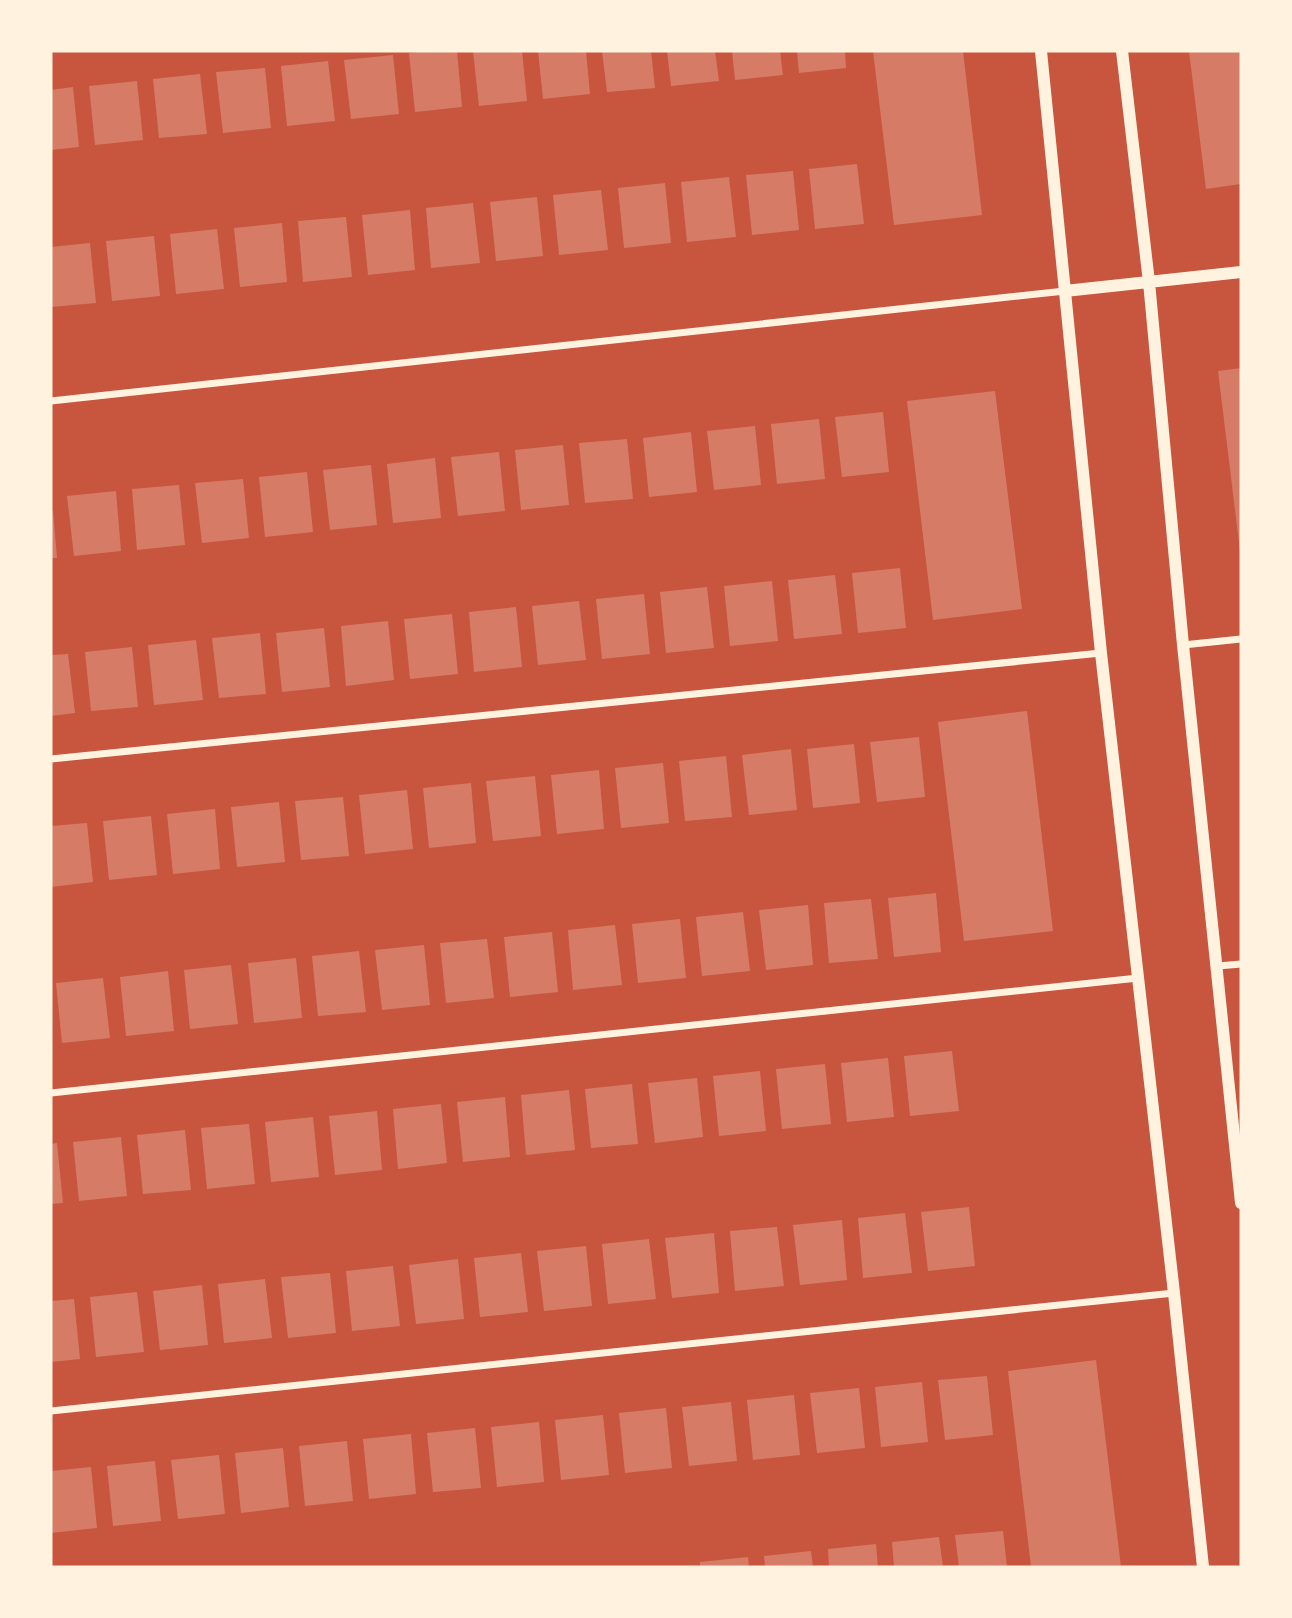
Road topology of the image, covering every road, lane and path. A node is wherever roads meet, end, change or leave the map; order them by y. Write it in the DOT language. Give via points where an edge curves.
graph roads {
  1 [pos="1041,51"];
  2 [pos="1122,51"];
  3 [pos="1241,272"];
  4 [pos="1149,282"];
  5 [pos="1065,291"];
  6 [pos="51,401"];
  7 [pos="1241,639"];
  8 [pos="1183,645"];
  9 [pos="1101,653"];
  10 [pos="51,759"];
  11 [pos="1241,964"];
  12 [pos="1218,966"];
  13 [pos="1138,978"];
  14 [pos="51,1093"];
  15 [pos="1241,1203"];
  16 [pos="1174,1293"];
  17 [pos="51,1410"];
  18 [pos="1203,1567"];
  1 -- 5 [label="street"];
  2 -- 4 [label="street"];
  3 -- 4 [label="street"];
  4 -- 5 [label="street"];
  4 -- 8 [label="street"];
  5 -- 6 [label="street"];
  5 -- 9 [label="street"];
  7 -- 8 [label="street"];
  8 -- 12 [label="street"];
  9 -- 10 [label="street"];
  9 -- 13 [label="street"];
  11 -- 12 [label="street"];
  12 -- 15 [label="street"];
  13 -- 14 [label="street"];
  13 -- 16 [label="street"];
  16 -- 17 [label="street"];
  16 -- 18 [label="street"];
}
